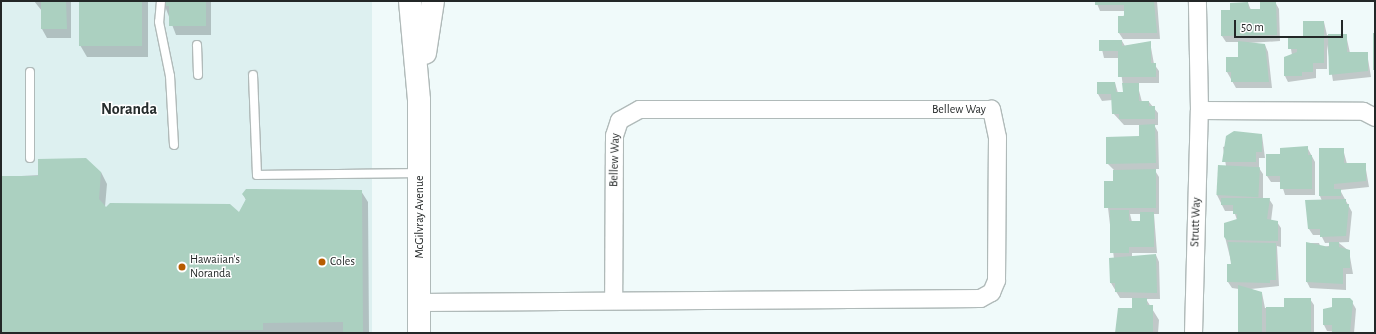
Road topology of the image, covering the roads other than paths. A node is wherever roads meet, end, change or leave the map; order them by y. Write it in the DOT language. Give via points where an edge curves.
graph roads {
  1 [pos="161,1"];
  2 [pos="410,1"];
  3 [pos="433,1"];
  4 [pos="1197,1"];
  5 [pos="197,45"];
  6 [pos="30,72"];
  7 [pos="198,75"];
  8 [pos="253,75"];
  9 [pos="419,100"];
  10 [pos="1199,110"];
  11 [pos="1375,117"];
  12 [pos="174,145"];
  13 [pos="30,158"];
  14 [pos="420,173"];
  15 [pos="613,300"];
  16 [pos="419,302"];
  17 [pos="419,333"];
  18 [pos="1193,333"];
  1 -- 12 [label="lane" via="159,22 170,76"];
  2 -- 9 [label="main road, McGilvray Avenue"];
  3 -- 9 [label="main road, McGilvray Avenue"];
  4 -- 10 [label="street, Strutt Way"];
  5 -- 7 [label="lane"];
  6 -- 13 [label="lane"];
  8 -- 14 [label="lane" via="257,174"];
  9 -- 14 [label="main road, McGilvray Avenue"];
  10 -- 11 [label="street" via="1363,111"];
  10 -- 18 [label="street, Strutt Way"];
  14 -- 16 [label="main road, McGilvray Avenue"];
  15 -- 15 [label="street, Bellew Way" via="980,298 991,292 996,280 997,137 991,109 639,110 619,120 614,135"];
  15 -- 16 [label="street, Bellew Way"];
  16 -- 17 [label="main road, McGilvray Avenue"];
}
